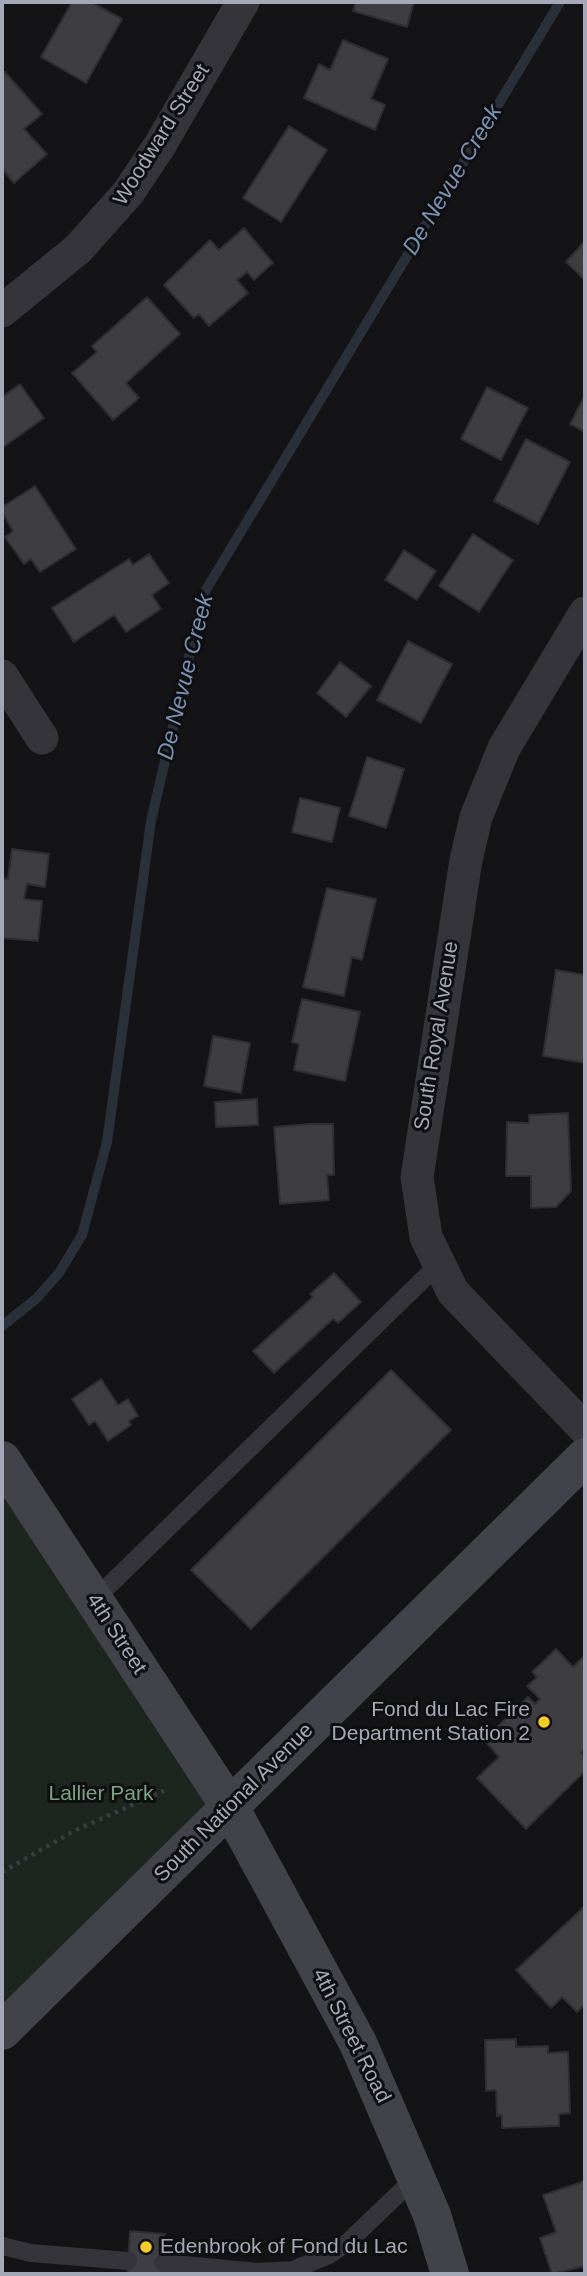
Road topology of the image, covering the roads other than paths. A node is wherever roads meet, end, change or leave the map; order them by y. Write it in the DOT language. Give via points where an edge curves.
graph roads {
  1 [pos="243,2"];
  2 [pos="2,311"];
  3 [pos="585,613"];
  4 [pos="2,676"];
  5 [pos="42,738"];
  6 [pos="438,1265"];
  7 [pos="585,1429"];
  8 [pos="585,1457"];
  9 [pos="2,1460"];
  10 [pos="94,1600"];
  11 [pos="230,1807"];
  12 [pos="2,2031"];
  13 [pos="416,2177"];
  14 [pos="2,2246"];
  15 [pos="128,2261"];
  16 [pos="163,2263"];
  17 [pos="450,2274"];
  1 -- 2 [label="street, Woodward Street" via="128,193 78,249"];
  3 -- 6 [label="street, South Royal Avenue" via="504,748 483,793 470,841 418,1157 419,1208"];
  4 -- 5 [label="street"];
  6 -- 7 [label="street, South Royal Avenue" via="472,1314"];
  6 -- 10 [label="lane"];
  8 -- 11 [label="street, South National Avenue"];
  9 -- 10 [label="street, 4th Street"];
  10 -- 11 [label="street, 4th Street"];
  11 -- 12 [label="street, South National Avenue"];
  11 -- 13 [label="street, 4th Street Road" via="358,2043"];
  13 -- 16 [label="lane" via="348,2243 293,2270 258,2272"];
  13 -- 17 [label="street, 4th Street Road"];
  14 -- 15 [label="lane" via="31,2253"];
}
